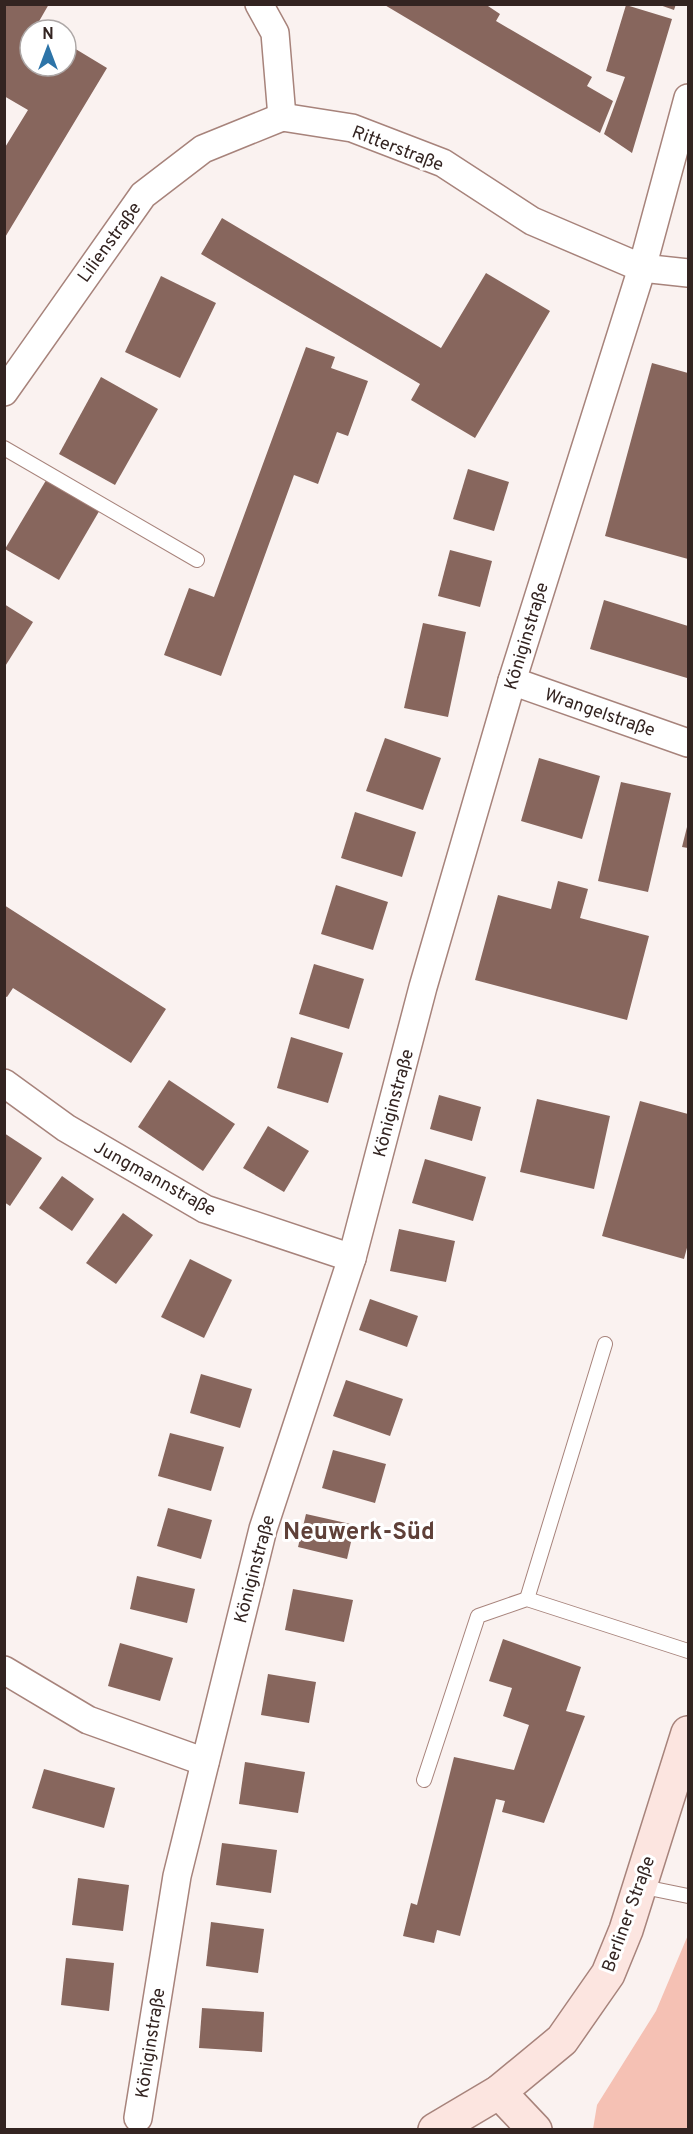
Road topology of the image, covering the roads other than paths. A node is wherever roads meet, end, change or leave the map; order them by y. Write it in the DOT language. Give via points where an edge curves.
graph roads {
  1 [pos="259,4"];
  2 [pos="688,98"];
  3 [pos="282,117"];
  4 [pos="642,268"];
  5 [pos="688,273"];
  6 [pos="4,392"];
  7 [pos="4,448"];
  8 [pos="198,560"];
  9 [pos="512,681"];
  10 [pos="688,743"];
  11 [pos="4,1083"];
  12 [pos="352,1258"];
  13 [pos="605,1344"];
  14 [pos="528,1599"];
  15 [pos="688,1651"];
  16 [pos="4,1670"];
  17 [pos="688,1733"];
  18 [pos="205,1762"];
  19 [pos="424,1780"];
  20 [pos="639,1886"];
  21 [pos="688,1896"];
  22 [pos="500,2092"];
  23 [pos="138,2118"];
  24 [pos="435,2130"];
  25 [pos="535,2130"];
  1 -- 3 [label="street" via="275,33"];
  2 -- 4 [label="street, Königinstraße"];
  3 -- 4 [label="street, Ritterstraße" via="352,128 443,163 532,220"];
  3 -- 6 [label="street, Lilienstraße" via="203,149 143,195"];
  4 -- 5 [label="street, Ritterstraße"];
  4 -- 9 [label="street, Königinstraße"];
  7 -- 8 [label="lane"];
  9 -- 10 [label="street, Wrangelstraße"];
  9 -- 12 [label="street, Königinstraße" via="423,987"];
  11 -- 12 [label="street, Jungmannstraße" via="66,1128 205,1209"];
  12 -- 18 [label="street, Königinstraße" via="263,1529"];
  13 -- 14 [label="lane"];
  14 -- 15 [label="lane"];
  14 -- 19 [label="lane" via="478,1616"];
  16 -- 18 [label="street" via="88,1720"];
  17 -- 20 [label="main road, Berliner Straße"];
  18 -- 23 [label="street, Königinstraße" via="177,1876"];
  20 -- 21 [label="lane"];
  20 -- 22 [label="main road, Berliner Straße" via="608,1974 587,2006 562,2040"];
  22 -- 24 [label="main road, Berliner Straße"];
  22 -- 25 [label="main road"];
}
